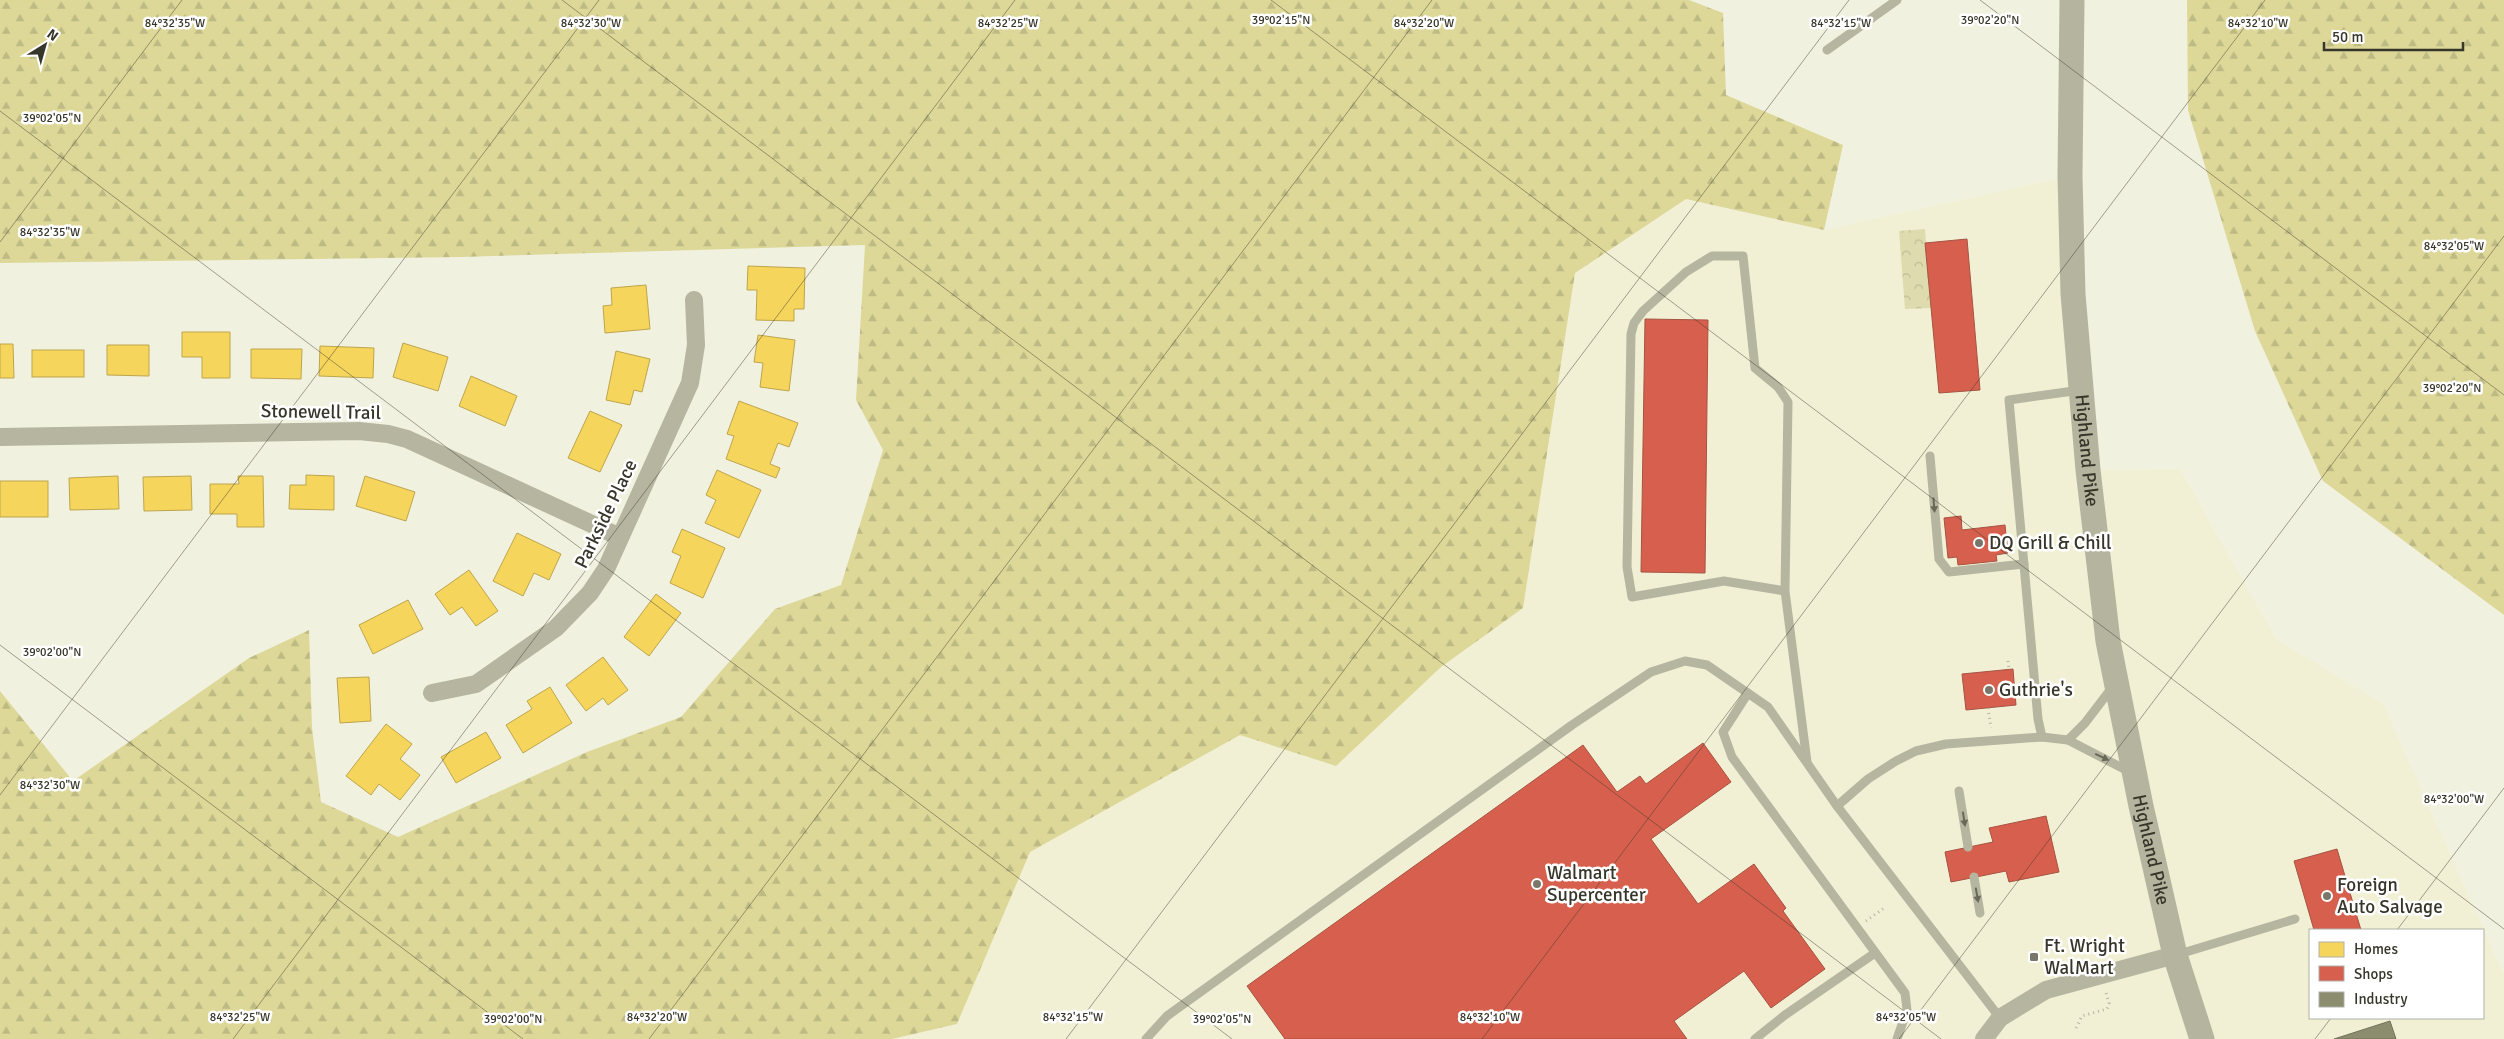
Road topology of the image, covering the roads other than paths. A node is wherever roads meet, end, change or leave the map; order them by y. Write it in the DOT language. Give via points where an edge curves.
graph roads {
  1 [pos="1897,0"];
  2 [pos="2069,1"];
  3 [pos="1827,50"];
  4 [pos="694,300"];
  5 [pos="2081,390"];
  6 [pos="0,437"];
  7 [pos="1930,456"];
  8 [pos="620,537"];
  9 [pos="2024,564"];
  10 [pos="1785,590"];
  11 [pos="2115,683"];
  12 [pos="432,693"];
  13 [pos="1748,693"];
  14 [pos="2042,737"];
  15 [pos="2068,740"];
  16 [pos="1808,765"];
  17 [pos="2135,775"];
  18 [pos="1959,791"];
  19 [pos="1837,806"];
  20 [pos="1968,847"];
  21 [pos="1974,878"];
  22 [pos="1980,913"];
  23 [pos="2295,919"];
  24 [pos="1875,953"];
  25 [pos="2175,955"];
  26 [pos="2000,1018"];
  27 [pos="1146,1039"];
  28 [pos="1755,1039"];
  29 [pos="1897,1039"];
  30 [pos="1984,1039"];
  31 [pos="2202,1039"];
  1 -- 3 [label="lane"];
  2 -- 5 [label="main road, Highland Pike" via="2073,294"];
  4 -- 8 [label="street, Parkside Place" via="696,345 690,383"];
  5 -- 9 [label="lane" via="2008,400"];
  5 -- 11 [label="main road, Highland Pike"];
  6 -- 8 [label="street, Stonewell Trail" via="359,430 388,434"];
  7 -- 9 [label="lane, one-way" via="1939,559 1950,572"];
  8 -- 12 [label="street, Parkside Place" via="606,569 590,593 556,628 476,684"];
  9 -- 14 [label="lane"];
  10 -- 10 [label="lane" via="1788,402 1778,387 1755,368 1743,256 1712,256 1686,272 1643,311 1631,334 1627,567 1632,597 1724,581"];
  10 -- 16 [label="lane"];
  11 -- 15 [label="lane"];
  11 -- 17 [label="main road, Highland Pike"];
  13 -- 16 [label="lane" via="1768,707"];
  13 -- 24 [label="lane" via="1723,732 1732,757"];
  13 -- 27 [label="lane" via="1706,665 1685,661 1651,672 1167,1016"];
  14 -- 15 [label="lane"];
  14 -- 19 [label="lane" via="1946,744 1916,751 1868,779"];
  15 -- 17 [label="lane, one-way"];
  16 -- 19 [label="lane"];
  17 -- 25 [label="main road, Highland Pike"];
  18 -- 20 [label="lane, one-way"];
  19 -- 26 [label="lane"];
  21 -- 22 [label="lane, one-way"];
  23 -- 25 [label="lane"];
  24 -- 28 [label="lane"];
  24 -- 29 [label="lane" via="1905,993 1907,1010"];
  25 -- 26 [label="street" via="2046,990"];
  25 -- 31 [label="main road, Highland Pike"];
  26 -- 30 [label="street"];
}
